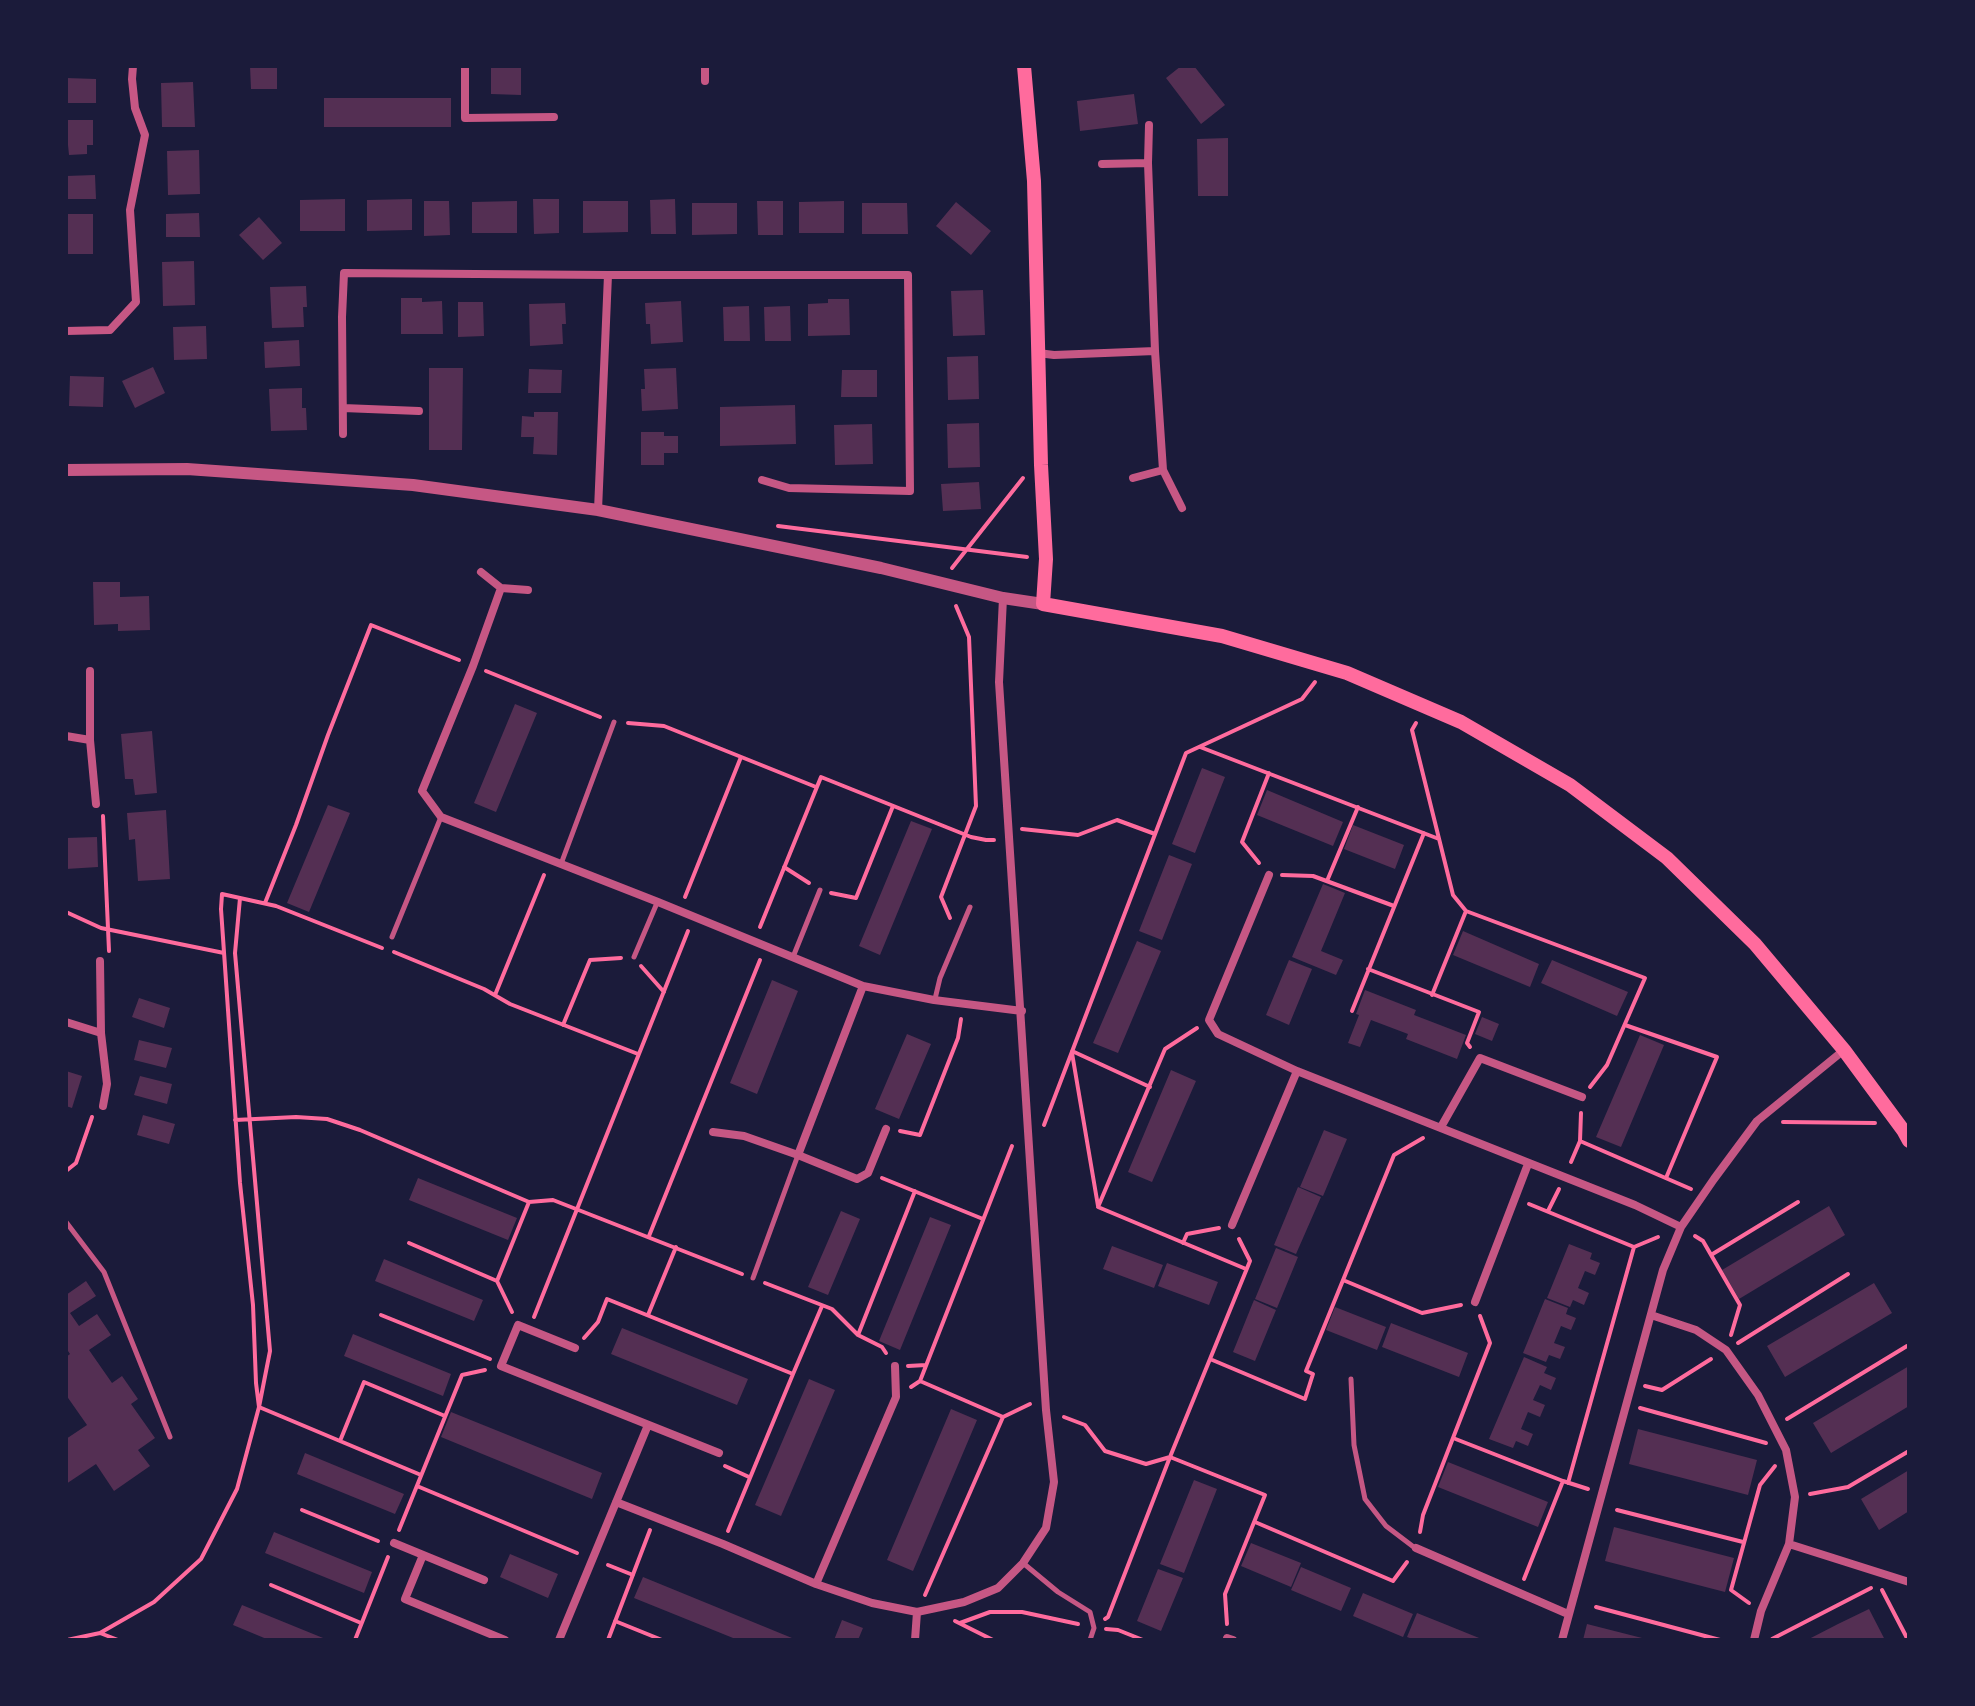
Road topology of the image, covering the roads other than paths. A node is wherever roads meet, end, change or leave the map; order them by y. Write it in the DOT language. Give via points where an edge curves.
graph roads {
  1 [pos="133,66"];
  2 [pos="465,66"];
  3 [pos="705,66"];
  4 [pos="1024,66"];
  5 [pos="705,81"];
  6 [pos="554,117"];
  7 [pos="1149,125"];
  8 [pos="1148,163"];
  9 [pos="1102,164"];
  10 [pos="608,275"];
  11 [pos="66,331"];
  12 [pos="1155,351"];
  13 [pos="1038,353"];
  14 [pos="343,408"];
  15 [pos="419,411"];
  16 [pos="343,434"];
  17 [pos="66,470"];
  18 [pos="1163,470"];
  19 [pos="1133,478"];
  20 [pos="762,480"];
  21 [pos="1182,508"];
  22 [pos="598,510"];
  23 [pos="481,572"];
  24 [pos="501,588"];
  25 [pos="528,590"];
  26 [pos="1003,598"];
  27 [pos="1043,604"];
  28 [pos="90,671"];
  29 [pos="614,722"];
  30 [pos="66,736"];
  31 [pos="90,740"];
  32 [pos="96,804"];
  33 [pos="441,817"];
  34 [pos="560,865"];
  35 [pos="1269,875"];
  36 [pos="820,890"];
  37 [pos="658,902"];
  38 [pos="970,907"];
  39 [pos="392,937"];
  40 [pos="634,957"];
  41 [pos="793,957"];
  42 [pos="100,961"];
  43 [pos="863,986"];
  44 [pos="934,1000"];
  45 [pos="1022,1011"];
  46 [pos="66,1022"];
  47 [pos="101,1033"];
  48 [pos="1844,1050"];
  49 [pos="1297,1071"];
  50 [pos="1582,1097"];
  51 [pos="103,1106"];
  52 [pos="1441,1127"];
  53 [pos="886,1129"];
  54 [pos="713,1132"];
  55 [pos="1906,1136"];
  56 [pos="798,1155"];
  57 [pos="1528,1164"];
  58 [pos="66,1222"];
  59 [pos="1232,1225"];
  60 [pos="1681,1227"];
  61 [pos="753,1278"];
  62 [pos="1475,1302"];
  63 [pos="1651,1315"];
  64 [pos="575,1348"];
  65 [pos="895,1366"];
  66 [pos="1351,1379"];
  67 [pos="648,1425"];
  68 [pos="170,1437"];
  69 [pos="719,1453"];
  70 [pos="616,1502"];
  71 [pos="394,1543"];
  72 [pos="1789,1544"];
  73 [pos="1416,1548"];
  74 [pos="423,1555"];
  75 [pos="1023,1563"];
  76 [pos="484,1580"];
  77 [pos="1909,1582"];
  78 [pos="816,1584"];
  79 [pos="917,1612"];
  80 [pos="1568,1614"];
  81 [pos="505,1640"];
  82 [pos="559,1640"];
  83 [pos="915,1640"];
  84 [pos="1090,1640"];
  85 [pos="1562,1640"];
  86 [pos="1754,1640"];
  1 -- 11 [label="street" via="135,108 145,135 130,210 136,302 110,330"];
  2 -- 6 [label="street" via="465,118"];
  3 -- 5 [label="street"];
  4 -- 13 [label="main road" via="1034,181"];
  7 -- 8 [label="street"];
  8 -- 9 [label="street"];
  8 -- 12 [label="street"];
  10 -- 14 [label="street" via="344,273"];
  10 -- 20 [label="street" via="908,275 910,491 789,488"];
  10 -- 22 [label="street"];
  12 -- 13 [label="street"];
  12 -- 18 [label="street"];
  13 -- 27 [label="main road"];
  14 -- 15 [label="street"];
  14 -- 16 [label="street"];
  17 -- 22 [label="street" via="187,469 413,485"];
  18 -- 19 [label="street"];
  18 -- 21 [label="street"];
  22 -- 26 [label="street"];
  23 -- 24 [label="street"];
  24 -- 25 [label="street"];
  24 -- 33 [label="street" via="422,791"];
  26 -- 27 [label="street"];
  26 -- 45 [label="street" via="999,682"];
  27 -- 48 [label="main road" via="1222,636 1347,673 1461,722 1570,785 1667,858 1755,944"];
  28 -- 31 [label="street"];
  29 -- 34 [label="lane"];
  30 -- 31 [label="street"];
  31 -- 32 [label="street"];
  33 -- 34 [label="street"];
  33 -- 39 [label="lane"];
  34 -- 37 [label="street"];
  35 -- 49 [label="street" via="1209,1020 1218,1034"];
  36 -- 41 [label="lane"];
  37 -- 40 [label="lane"];
  37 -- 41 [label="street"];
  38 -- 44 [label="lane"];
  41 -- 43 [label="street"];
  42 -- 47 [label="street"];
  43 -- 44 [label="street"];
  43 -- 56 [label="street"];
  44 -- 45 [label="street"];
  45 -- 75 [label="street" via="1054,1482 1046,1528"];
  46 -- 47 [label="street"];
  47 -- 51 [label="street" via="107,1084"];
  48 -- 55 [label="main road"];
  48 -- 60 [label="street" via="1757,1121"];
  49 -- 52 [label="street"];
  49 -- 59 [label="street"];
  50 -- 52 [label="street" via="1480,1058"];
  52 -- 57 [label="street"];
  53 -- 56 [label="street" via="868,1173 857,1179"];
  54 -- 56 [label="street" via="744,1136"];
  56 -- 61 [label="lane"];
  57 -- 60 [label="street"];
  57 -- 62 [label="street"];
  58 -- 68 [label="lane" via="104,1272"];
  60 -- 63 [label="street"];
  63 -- 72 [label="street" via="1696,1330 1726,1350 1758,1395 1786,1450 1795,1497"];
  63 -- 80 [label="street"];
  64 -- 67 [label="street" via="518,1325 502,1365"];
  65 -- 78 [label="street" via="896,1397"];
  66 -- 73 [label="lane" via="1354,1445 1365,1499 1386,1526"];
  67 -- 69 [label="street"];
  67 -- 70 [label="street"];
  70 -- 78 [label="street"];
  70 -- 82 [label="street"];
  71 -- 74 [label="street"];
  72 -- 77 [label="street"];
  72 -- 86 [label="street"];
  73 -- 80 [label="street"];
  74 -- 76 [label="street"];
  74 -- 81 [label="street" via="405,1599"];
  75 -- 79 [label="street" via="998,1588"];
  75 -- 84 [label="lane" via="1090,1612"];
  78 -- 79 [label="street"];
  79 -- 83 [label="street"];
  80 -- 85 [label="street"];
}
